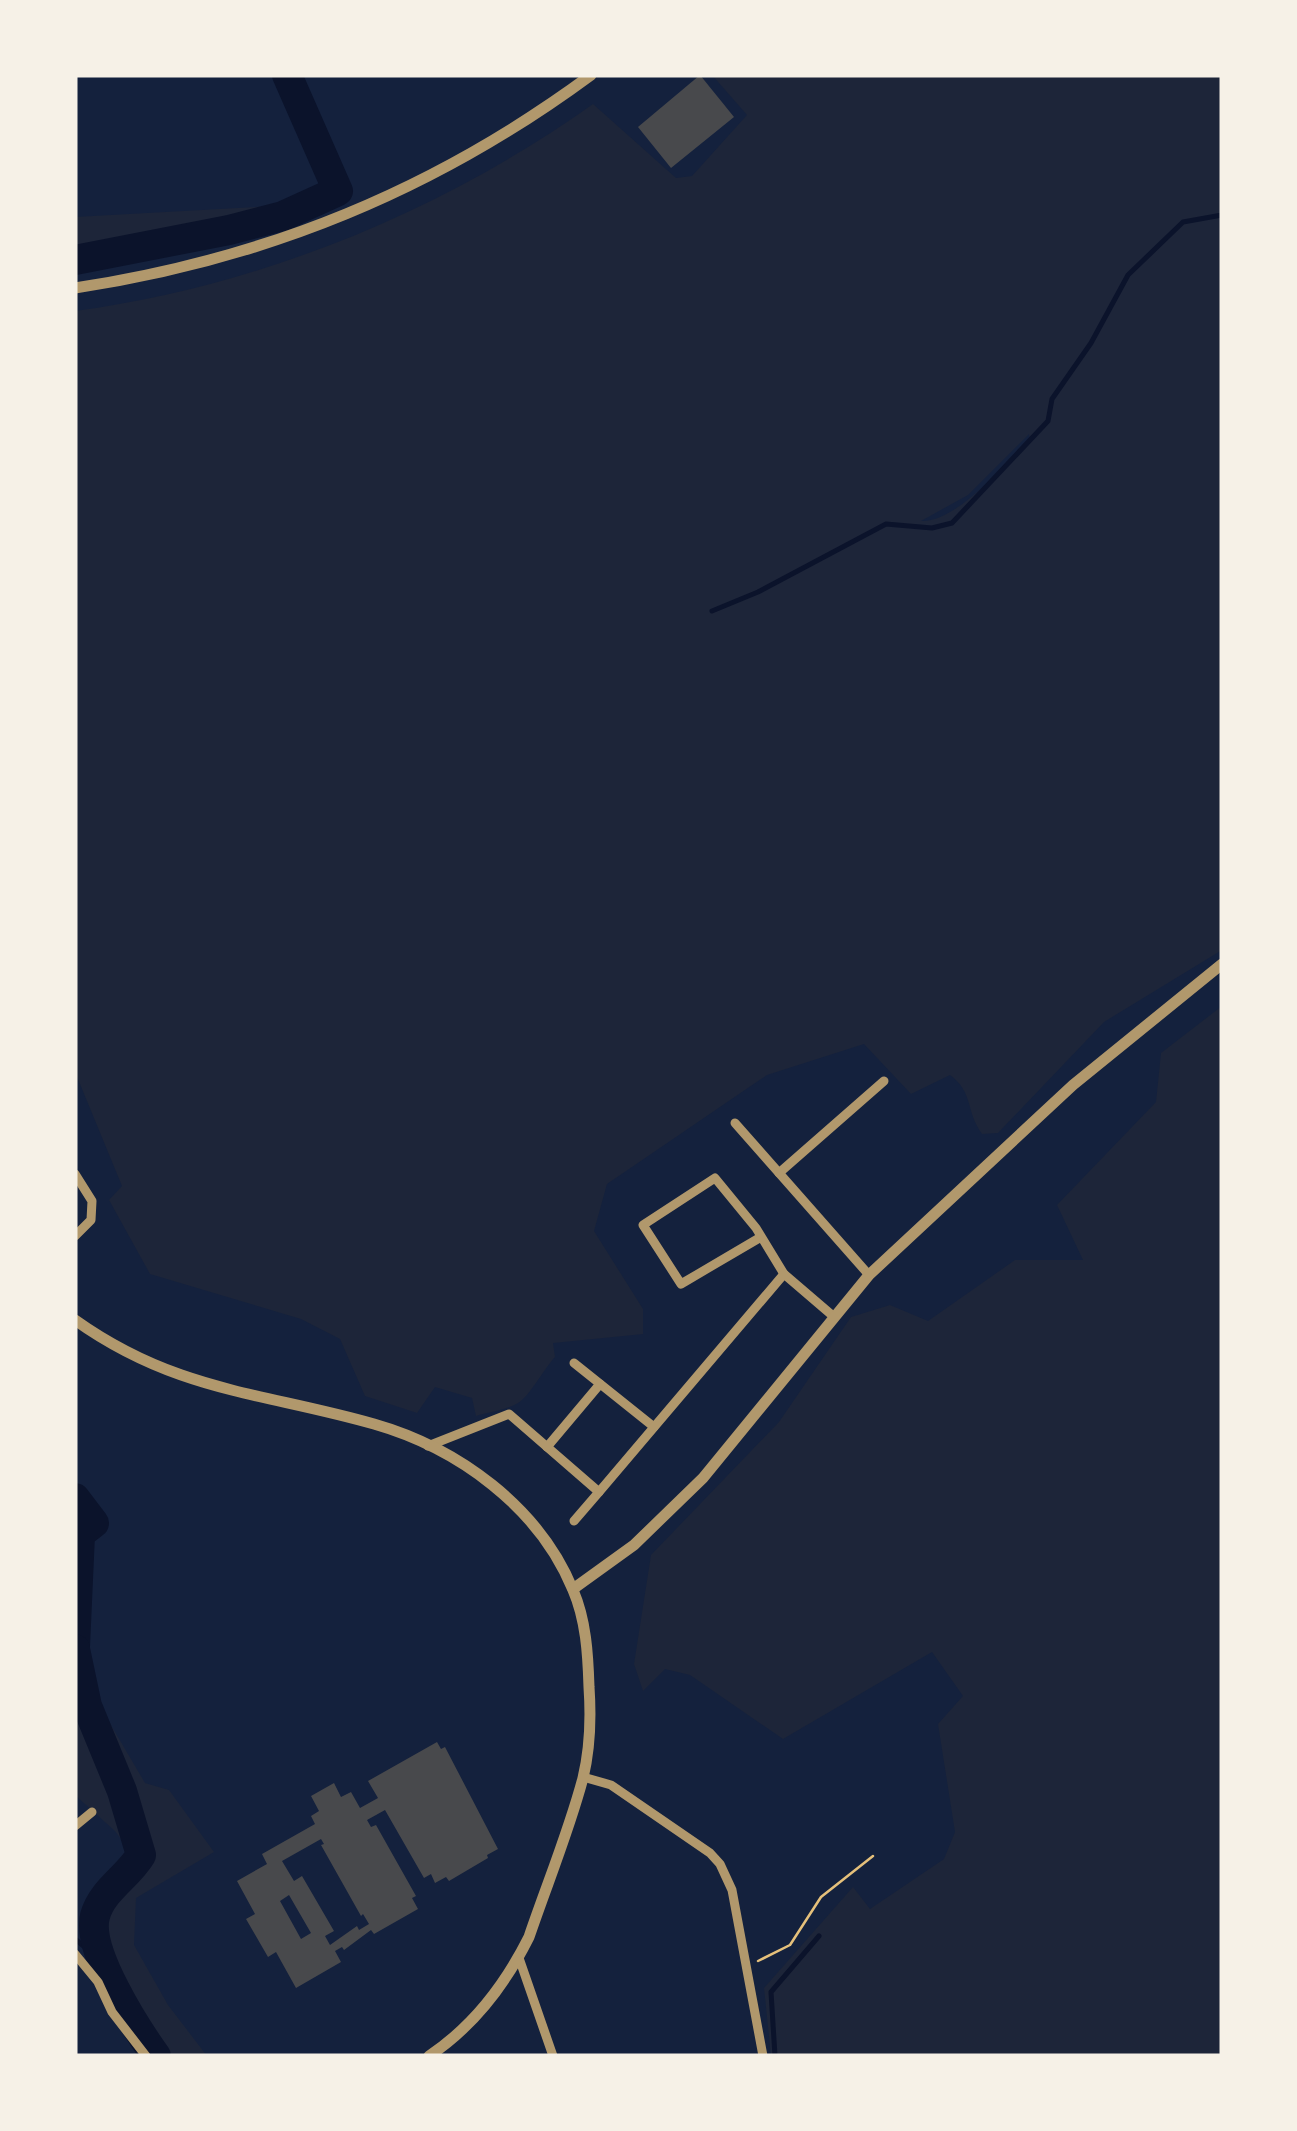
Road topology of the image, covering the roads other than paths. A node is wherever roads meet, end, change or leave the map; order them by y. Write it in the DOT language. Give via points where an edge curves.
graph roads {
  1 [pos="591,75"];
  2 [pos="75,288"];
  3 [pos="1222,964"];
  4 [pos="884,1081"];
  5 [pos="735,1123"];
  6 [pos="779,1173"];
  7 [pos="75,1174"];
  8 [pos="75,1236"];
  9 [pos="761,1237"];
  10 [pos="784,1274"];
  11 [pos="870,1275"];
  12 [pos="833,1316"];
  13 [pos="75,1320"];
  14 [pos="574,1363"];
  15 [pos="600,1384"];
  16 [pos="654,1427"];
  17 [pos="428,1446"];
  18 [pos="547,1447"];
  19 [pos="599,1492"];
  20 [pos="574,1521"];
  21 [pos="573,1589"];
  22 [pos="583,1777"];
  23 [pos="92,1812"];
  24 [pos="75,1826"];
  25 [pos="75,1954"];
  26 [pos="519,1958"];
  27 [pos="146,2056"];
  28 [pos="428,2056"];
  29 [pos="553,2056"];
  30 [pos="762,2056"];
  1 -- 2 [label="street" via="492,144 322,224 183,268"];
  3 -- 11 [label="street" via="1074,1085"];
  4 -- 6 [label="street"];
  5 -- 6 [label="street"];
  6 -- 11 [label="street"];
  7 -- 8 [label="street" via="92,1202 91,1220"];
  9 -- 9 [label="street" via="714,1178 643,1225 682,1284"];
  9 -- 10 [label="street"];
  10 -- 12 [label="street"];
  10 -- 16 [label="street"];
  11 -- 12 [label="street"];
  12 -- 21 [label="street" via="703,1478 634,1544"];
  13 -- 17 [label="street" via="136,1360 176,1375 372,1424"];
  14 -- 15 [label="street"];
  15 -- 16 [label="street"];
  15 -- 18 [label="street"];
  16 -- 19 [label="street"];
  17 -- 18 [label="street" via="509,1414"];
  17 -- 21 [label="street" via="490,1481 514,1503"];
  18 -- 19 [label="street"];
  19 -- 20 [label="street"];
  21 -- 22 [label="street" via="588,1662"];
  22 -- 26 [label="street"];
  22 -- 30 [label="street" via="611,1785 720,1864 732,1890"];
  23 -- 24 [label="street"];
  25 -- 27 [label="street"];
  26 -- 28 [label="street" via="474,2019"];
  26 -- 29 [label="street"];
}
